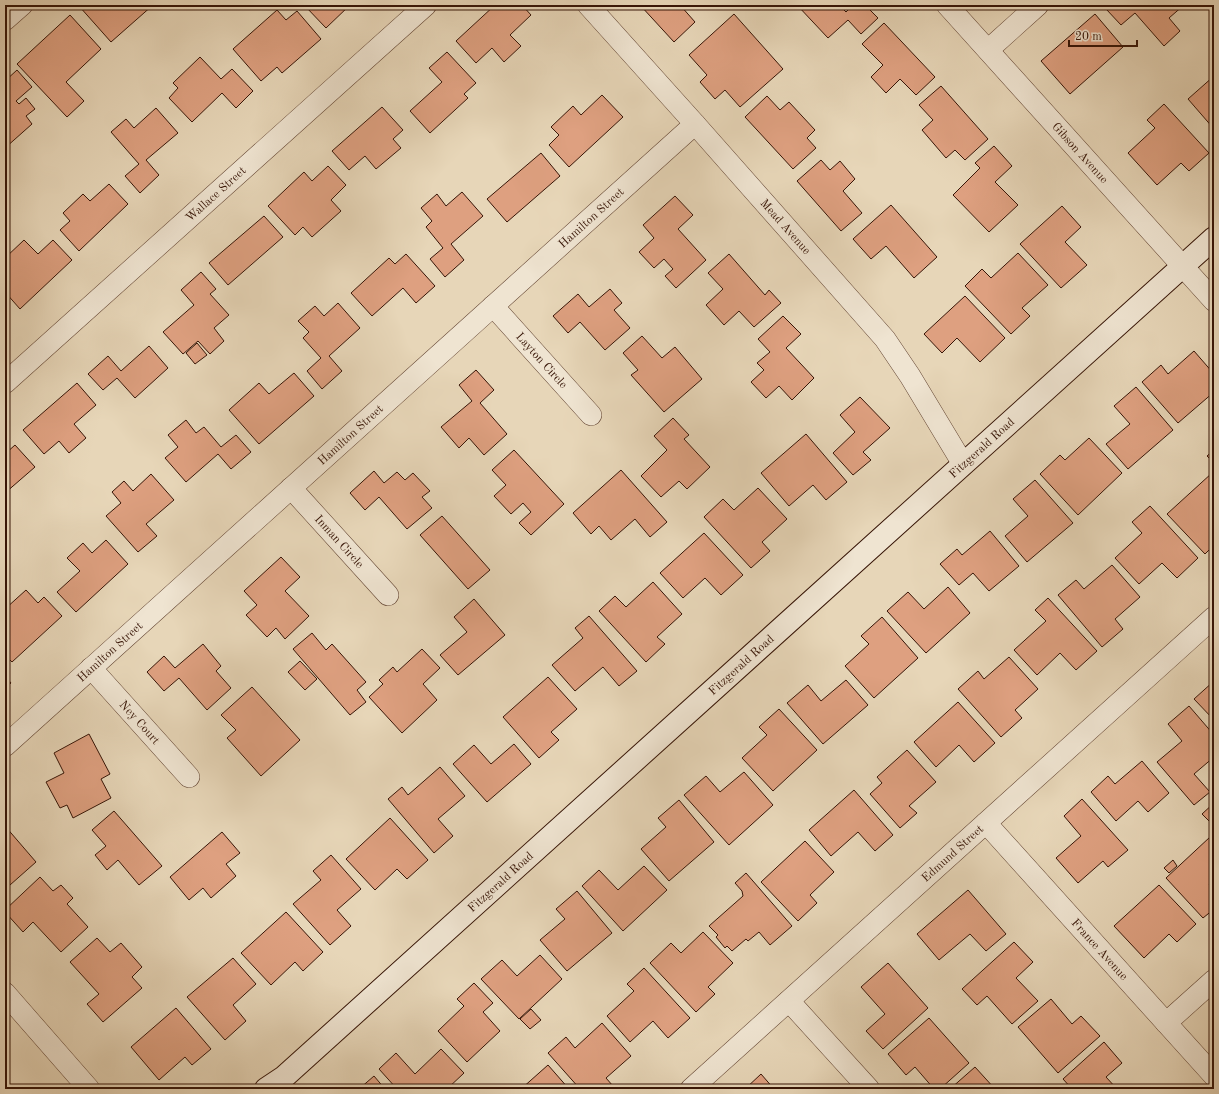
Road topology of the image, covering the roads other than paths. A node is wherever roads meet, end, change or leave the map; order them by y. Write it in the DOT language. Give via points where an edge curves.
graph roads {
  1 [pos="22,5"];
  2 [pos="426,5"];
  3 [pos="588,5"];
  4 [pos="947,5"];
  5 [pos="1038,5"];
  6 [pos="5,20"];
  7 [pos="988,50"];
  8 [pos="695,124"];
  9 [pos="1214,238"];
  10 [pos="1182,266"];
  11 [pos="1214,301"];
  12 [pos="493,306"];
  13 [pos="5,383"];
  14 [pos="591,415"];
  15 [pos="963,464"];
  16 [pos="291,488"];
  17 [pos="388,595"];
  18 [pos="1214,617"];
  19 [pos="91,668"];
  20 [pos="5,746"];
  21 [pos="189,777"];
  22 [pos="986,823"];
  23 [pos="1214,980"];
  24 [pos="5,993"];
  25 [pos="789,1001"];
  26 [pos="1166,1023"];
  27 [pos="1214,1076"];
  28 [pos="89,1089"];
  29 [pos="266,1089"];
  30 [pos="690,1089"];
  31 [pos="868,1089"];
  1 -- 6 [label="street"];
  2 -- 13 [label="street, Wallace Street"];
  3 -- 8 [label="street, Mead Avenue"];
  4 -- 7 [label="street, Gibson Avenue"];
  5 -- 7 [label="street"];
  7 -- 10 [label="street, Gibson Avenue"];
  8 -- 12 [label="street, Hamilton Street"];
  8 -- 15 [label="street, Mead Avenue" via="885,339"];
  9 -- 10 [label="main road, Fitzgerald Road"];
  10 -- 11 [label="street, Gibson Avenue"];
  10 -- 15 [label="main road, Fitzgerald Road"];
  12 -- 14 [label="street, Layton Circle"];
  12 -- 16 [label="street, Hamilton Street"];
  15 -- 29 [label="main road, Fitzgerald Road" via="284,1077"];
  16 -- 17 [label="street, Inman Circle"];
  16 -- 19 [label="street, Hamilton Street"];
  18 -- 22 [label="street, Edmund Street"];
  19 -- 20 [label="street, Hamilton Street"];
  19 -- 21 [label="street, Ney Court"];
  22 -- 25 [label="street, Edmund Street"];
  22 -- 26 [label="street, France Avenue"];
  23 -- 26 [label="street"];
  24 -- 28 [label="street"];
  25 -- 30 [label="street, Edmund Street"];
  25 -- 31 [label="street"];
  26 -- 27 [label="street, France Avenue"];
}
